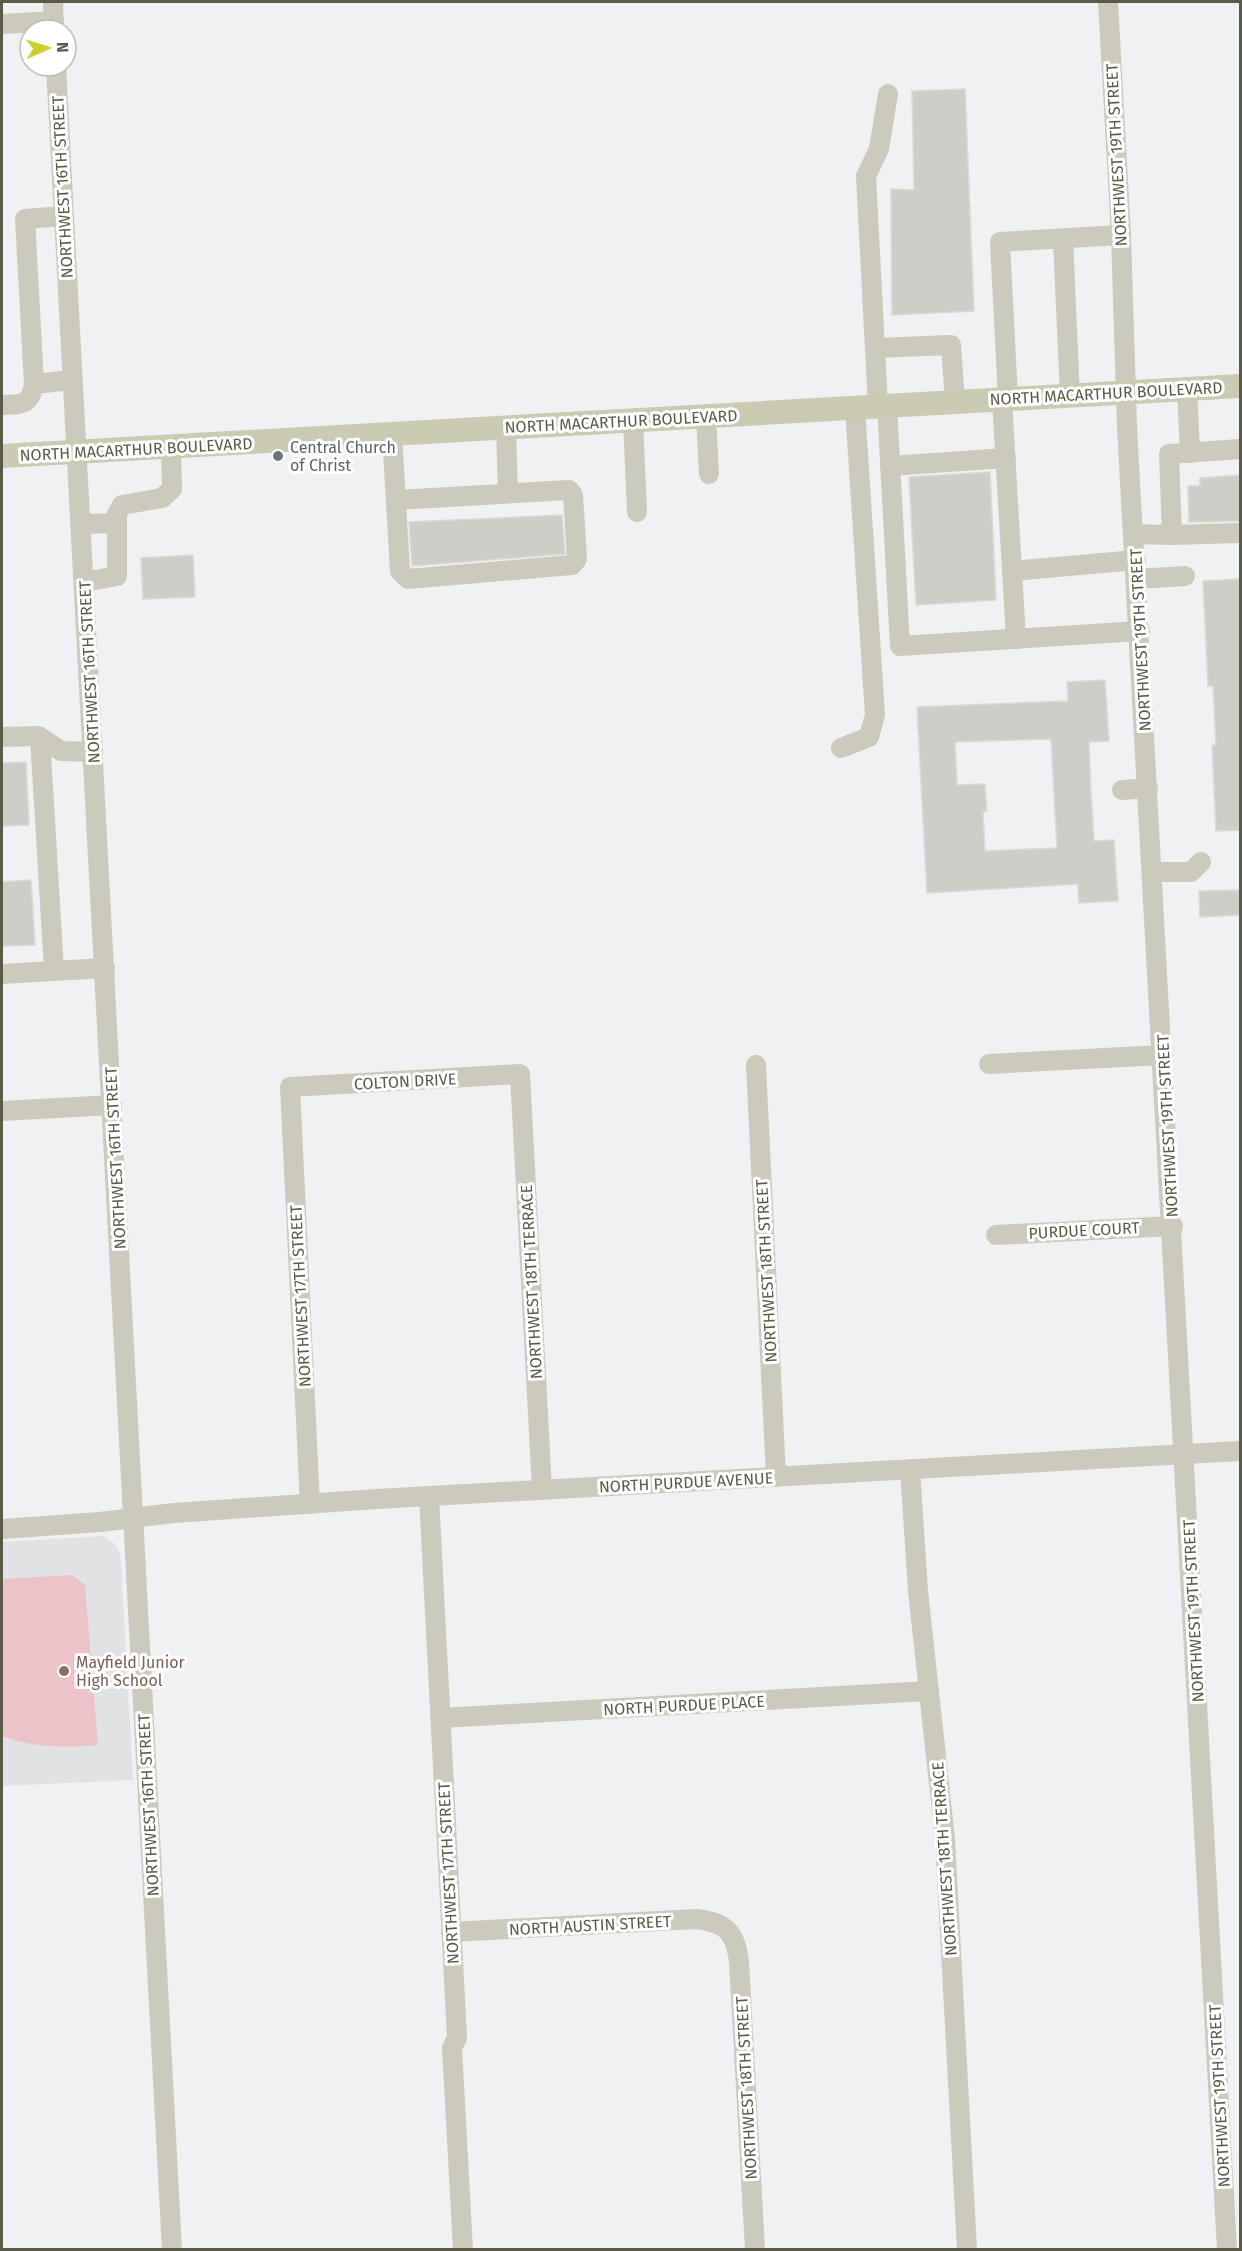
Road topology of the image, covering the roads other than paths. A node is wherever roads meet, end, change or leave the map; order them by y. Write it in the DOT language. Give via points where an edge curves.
graph roads {
  1 [pos="1108,2"];
  2 [pos="18,22"];
  3 [pos="2,24"];
  4 [pos="57,78"];
  5 [pos="888,94"];
  6 [pos="64,216"];
  7 [pos="1121,235"];
  8 [pos="1063,239"];
  9 [pos="875,348"];
  10 [pos="72,380"];
  11 [pos="34,384"];
  12 [pos="1240,386"];
  13 [pos="1187,389"];
  14 [pos="1127,392"];
  15 [pos="1070,396"];
  16 [pos="1005,399"];
  17 [pos="955,402"];
  18 [pos="2,405"];
  19 [pos="873,407"];
  20 [pos="706,416"];
  21 [pos="633,420"];
  22 [pos="506,428"];
  23 [pos="392,434"];
  24 [pos="171,447"];
  25 [pos="1240,449"];
  26 [pos="76,452"];
  27 [pos="1190,453"];
  28 [pos="2,456"];
  29 [pos="1006,458"];
  30 [pos="890,466"];
  31 [pos="709,474"];
  32 [pos="508,494"];
  33 [pos="396,500"];
  34 [pos="637,512"];
  35 [pos="117,523"];
  36 [pos="80,524"];
  37 [pos="1240,533"];
  38 [pos="1134,534"];
  39 [pos="1172,535"];
  40 [pos="1136,569"];
  41 [pos="1012,570"];
  42 [pos="1185,576"];
  43 [pos="84,582"];
  44 [pos="1140,631"];
  45 [pos="1016,639"];
  46 [pos="2,737"];
  47 [pos="40,737"];
  48 [pos="841,748"];
  49 [pos="93,752"];
  50 [pos="1148,788"];
  51 [pos="1122,790"];
  52 [pos="1201,862"];
  53 [pos="1153,872"];
  54 [pos="105,968"];
  55 [pos="54,970"];
  56 [pos="2,974"];
  57 [pos="1163,1055"];
  58 [pos="989,1064"];
  59 [pos="756,1065"];
  60 [pos="520,1074"];
  61 [pos="290,1088"];
  62 [pos="112,1105"];
  63 [pos="2,1111"];
  64 [pos="1173,1226"];
  65 [pos="996,1235"];
  66 [pos="1240,1451"];
  67 [pos="1184,1454"];
  68 [pos="910,1469"];
  69 [pos="776,1477"];
  70 [pos="542,1490"];
  71 [pos="429,1496"];
  72 [pos="310,1504"];
  73 [pos="133,1518"];
  74 [pos="2,1529"];
  75 [pos="929,1691"];
  76 [pos="440,1719"];
  77 [pos="727,1929"];
  78 [pos="451,1932"];
  79 [pos="1232,2185"];
  80 [pos="172,2250"];
  81 [pos="464,2250"];
  82 [pos="755,2250"];
  83 [pos="967,2250"];
  84 [pos="1227,2250"];
  1 -- 7 [label="street, NORTHWEST 19TH STREET"];
  2 -- 3 [label="street"];
  4 -- 6 [label="street, NORTHWEST 16TH STREET"];
  5 -- 9 [label="street" via="879,149 866,176"];
  6 -- 10 [label="street, NORTHWEST 16TH STREET"];
  6 -- 11 [label="street" via="25,219"];
  7 -- 8 [label="street"];
  7 -- 14 [label="street, NORTHWEST 19TH STREET"];
  8 -- 15 [label="street"];
  8 -- 16 [label="street" via="1000,242"];
  9 -- 17 [label="street" via="951,345"];
  9 -- 19 [label="street"];
  10 -- 11 [label="street"];
  10 -- 26 [label="street, NORTHWEST 16TH STREET"];
  11 -- 18 [label="street" via="32,397 23,404"];
  12 -- 13 [label="main road, NORTH MACARTHUR BOULEVARD"];
  13 -- 14 [label="main road, NORTH MACARTHUR BOULEVARD"];
  13 -- 27 [label="street"];
  14 -- 15 [label="main road, NORTH MACARTHUR BOULEVARD"];
  14 -- 38 [label="street, NORTHWEST 19TH STREET"];
  15 -- 16 [label="main road, NORTH MACARTHUR BOULEVARD"];
  16 -- 17 [label="main road, NORTH MACARTHUR BOULEVARD"];
  16 -- 29 [label="street"];
  17 -- 19 [label="main road, NORTH MACARTHUR BOULEVARD"];
  19 -- 20 [label="main road, NORTH MACARTHUR BOULEVARD"];
  19 -- 30 [label="street"];
  19 -- 48 [label="street" via="875,715 869,737"];
  20 -- 21 [label="main road, NORTH MACARTHUR BOULEVARD"];
  20 -- 31 [label="street"];
  21 -- 22 [label="main road, NORTH MACARTHUR BOULEVARD"];
  21 -- 34 [label="street"];
  22 -- 23 [label="main road, NORTH MACARTHUR BOULEVARD"];
  22 -- 32 [label="street"];
  23 -- 24 [label="main road, NORTH MACARTHUR BOULEVARD"];
  23 -- 33 [label="street"];
  24 -- 26 [label="main road, NORTH MACARTHUR BOULEVARD"];
  24 -- 35 [label="street" via="172,489 162,498 122,505"];
  25 -- 27 [label="street"];
  26 -- 28 [label="main road, NORTH MACARTHUR BOULEVARD"];
  26 -- 36 [label="street, NORTHWEST 16TH STREET"];
  27 -- 39 [label="street" via="1169,454"];
  29 -- 30 [label="street"];
  29 -- 41 [label="street"];
  30 -- 45 [label="street" via="900,646"];
  32 -- 33 [label="street"];
  32 -- 33 [label="street" via="569,490 573,495 577,559 572,566 408,579 400,571"];
  35 -- 36 [label="street"];
  35 -- 43 [label="street" via="117,576"];
  36 -- 43 [label="street, NORTHWEST 16TH STREET"];
  37 -- 39 [label="street"];
  38 -- 39 [label="street"];
  38 -- 40 [label="street, NORTHWEST 19TH STREET"];
  40 -- 41 [label="street"];
  40 -- 42 [label="street"];
  40 -- 44 [label="street, NORTHWEST 19TH STREET"];
  41 -- 45 [label="street"];
  43 -- 49 [label="street, NORTHWEST 16TH STREET"];
  44 -- 45 [label="street"];
  44 -- 50 [label="street, NORTHWEST 19TH STREET"];
  46 -- 47 [label="street"];
  47 -- 49 [label="street" via="61,752"];
  47 -- 55 [label="street"];
  49 -- 54 [label="street, NORTHWEST 16TH STREET"];
  50 -- 51 [label="street"];
  50 -- 53 [label="street, NORTHWEST 19TH STREET"];
  52 -- 53 [label="street" via="1191,872"];
  53 -- 57 [label="street, NORTHWEST 19TH STREET"];
  54 -- 55 [label="street"];
  54 -- 62 [label="street, NORTHWEST 16TH STREET"];
  55 -- 56 [label="street"];
  57 -- 58 [label="street"];
  57 -- 64 [label="street, NORTHWEST 19TH STREET"];
  59 -- 69 [label="street, NORTHWEST 18TH STREET"];
  60 -- 61 [label="street, COLTON DRIVE"];
  60 -- 70 [label="street, NORTHWEST 18TH TERRACE"];
  61 -- 72 [label="street, NORTHWEST 17TH STREET"];
  62 -- 63 [label="street"];
  62 -- 73 [label="street, NORTHWEST 16TH STREET"];
  64 -- 65 [label="street, PURDUE COURT"];
  64 -- 67 [label="street, NORTHWEST 19TH STREET"];
  66 -- 67 [label="street, NORTH PURDUE AVENUE"];
  67 -- 68 [label="street, NORTH PURDUE AVENUE"];
  67 -- 79 [label="street, NORTHWEST 19TH STREET"];
  68 -- 69 [label="street, NORTH PURDUE AVENUE"];
  68 -- 75 [label="street, NORTHWEST 18TH TERRACE"];
  69 -- 70 [label="street, NORTH PURDUE AVENUE"];
  70 -- 71 [label="street, NORTH PURDUE AVENUE"];
  71 -- 72 [label="street, NORTH PURDUE AVENUE"];
  71 -- 76 [label="street, NORTHWEST 17TH STREET"];
  72 -- 73 [label="street, NORTH PURDUE AVENUE"];
  73 -- 74 [label="street, NORTH PURDUE AVENUE"];
  73 -- 80 [label="street, NORTHWEST 16TH STREET"];
  75 -- 76 [label="street, NORTH PURDUE PLACE"];
  75 -- 83 [label="street, NORTHWEST 18TH TERRACE" via="946,1848"];
  76 -- 78 [label="street, NORTHWEST 17TH STREET"];
  77 -- 78 [label="street, NORTH AUSTIN STREET" via="716,1922 696,1919"];
  77 -- 82 [label="street, NORTHWEST 18TH STREET" via="739,1962"];
  78 -- 81 [label="street, NORTHWEST 17TH STREET" via="457,2038 452,2049"];
  79 -- 84 [label="street, NORTHWEST 19TH STREET"];
}
